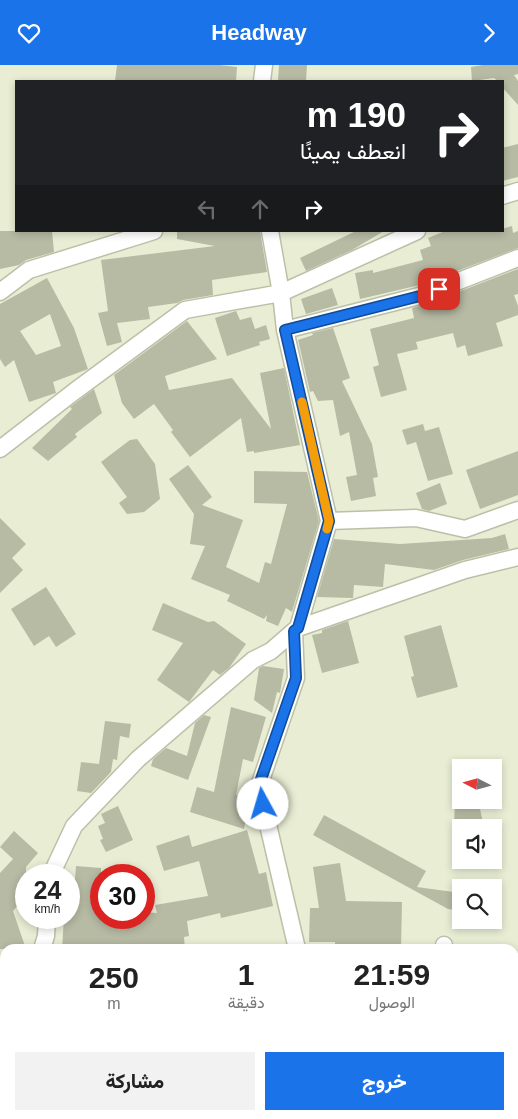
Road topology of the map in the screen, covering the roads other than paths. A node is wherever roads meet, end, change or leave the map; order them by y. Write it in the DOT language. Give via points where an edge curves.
graph roads {
  1 [pos="264,65"];
  2 [pos="262,80"];
  3 [pos="518,191"];
  4 [pos="504,195"];
  5 [pos="151,232"];
  6 [pos="270,232"];
  7 [pos="415,232"];
  8 [pos="518,258"];
  9 [pos="0,292"];
  10 [pos="281,293"];
  11 [pos="285,330"];
  12 [pos="0,449"];
  13 [pos="518,510"];
  14 [pos="329,521"];
  15 [pos="518,557"];
  16 [pos="296,629"];
  17 [pos="56,864"];
  18 [pos="47,929"];
  19 [pos="44,944"];
  20 [pos="296,944"];
  1 -- 2 [label="street"];
  3 -- 4 [label="street"];
  5 -- 9 [label="street" via="29,270"];
  6 -- 10 [label="street"];
  7 -- 10 [label="street"];
  8 -- 11 [label="street" via="424,295"];
  10 -- 11 [label="street"];
  10 -- 12 [label="street" via="185,310"];
  11 -- 14 [label="street"];
  13 -- 14 [label="street" via="465,529 416,518"];
  14 -- 16 [label="street"];
  15 -- 16 [label="street" via="465,570"];
  16 -- 17 [label="street" via="271,651 247,665 138,759 74,826"];
  16 -- 20 [label="street" via="296,678 259,785"];
  18 -- 19 [label="street"];
}
